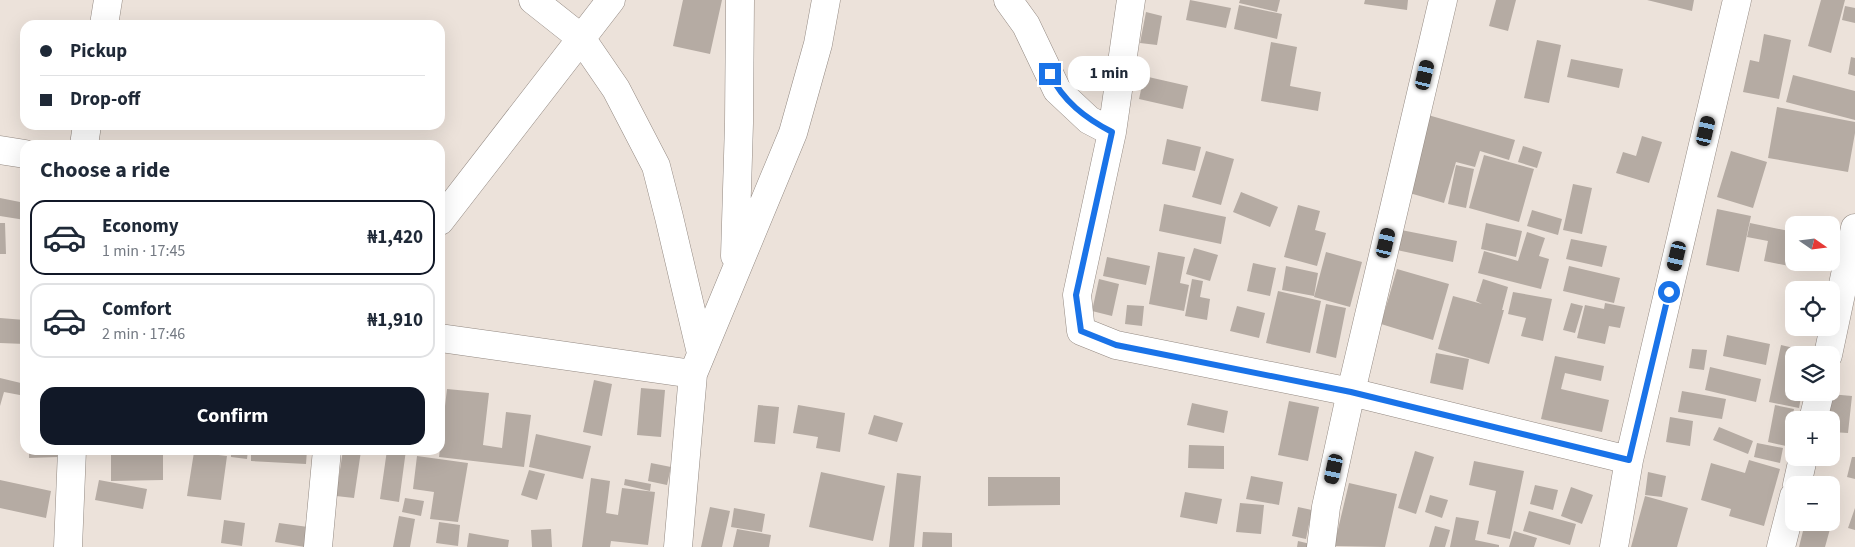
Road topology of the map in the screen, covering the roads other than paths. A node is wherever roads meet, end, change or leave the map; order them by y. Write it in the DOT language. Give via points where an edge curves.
graph roads {
  1 [pos="108,0"];
  2 [pos="533,0"];
  3 [pos="611,0"];
  4 [pos="740,0"];
  5 [pos="826,0"];
  6 [pos="1008,0"];
  7 [pos="1131,0"];
  8 [pos="1443,0"];
  9 [pos="1737,0"];
  10 [pos="105,20"];
  11 [pos="581,38"];
  12 [pos="1112,132"];
  13 [pos="0,150"];
  14 [pos="20,153"];
  15 [pos="445,215"];
  16 [pos="1855,228"];
  17 [pos="734,274"];
  18 [pos="445,339"];
  19 [pos="1830,346"];
  20 [pos="697,364"];
  21 [pos="1351,392"];
  22 [pos="72,455"];
  23 [pos="327,455"];
  24 [pos="1629,460"];
  25 [pos="1785,531"];
  26 [pos="68,547"];
  27 [pos="318,547"];
  28 [pos="678,547"];
  29 [pos="1321,547"];
  30 [pos="1614,547"];
  31 [pos="1781,547"];
  1 -- 10 [label="street"];
  2 -- 11 [label="street"];
  3 -- 11 [label="street"];
  4 -- 17 [label="street"];
  5 -- 17 [label="street" via="818,44 792,133"];
  6 -- 12 [label="street" via="1026,26 1058,90 1089,120"];
  7 -- 12 [label="street"];
  8 -- 21 [label="street"];
  9 -- 24 [label="street"];
  11 -- 15 [label="street"];
  11 -- 20 [label="street" via="616,89 656,166 670,216"];
  12 -- 21 [label="street" via="1076,295 1081,331 1116,345"];
  13 -- 14 [label="street"];
  16 -- 19 [label="street"];
  17 -- 20 [label="street"];
  18 -- 20 [label="street"];
  20 -- 28 [label="street"];
  21 -- 24 [label="street"];
  21 -- 29 [label="street" via="1326,507"];
  22 -- 26 [label="street"];
  23 -- 27 [label="street"];
  24 -- 30 [label="street"];
  25 -- 31 [label="street"];
}
